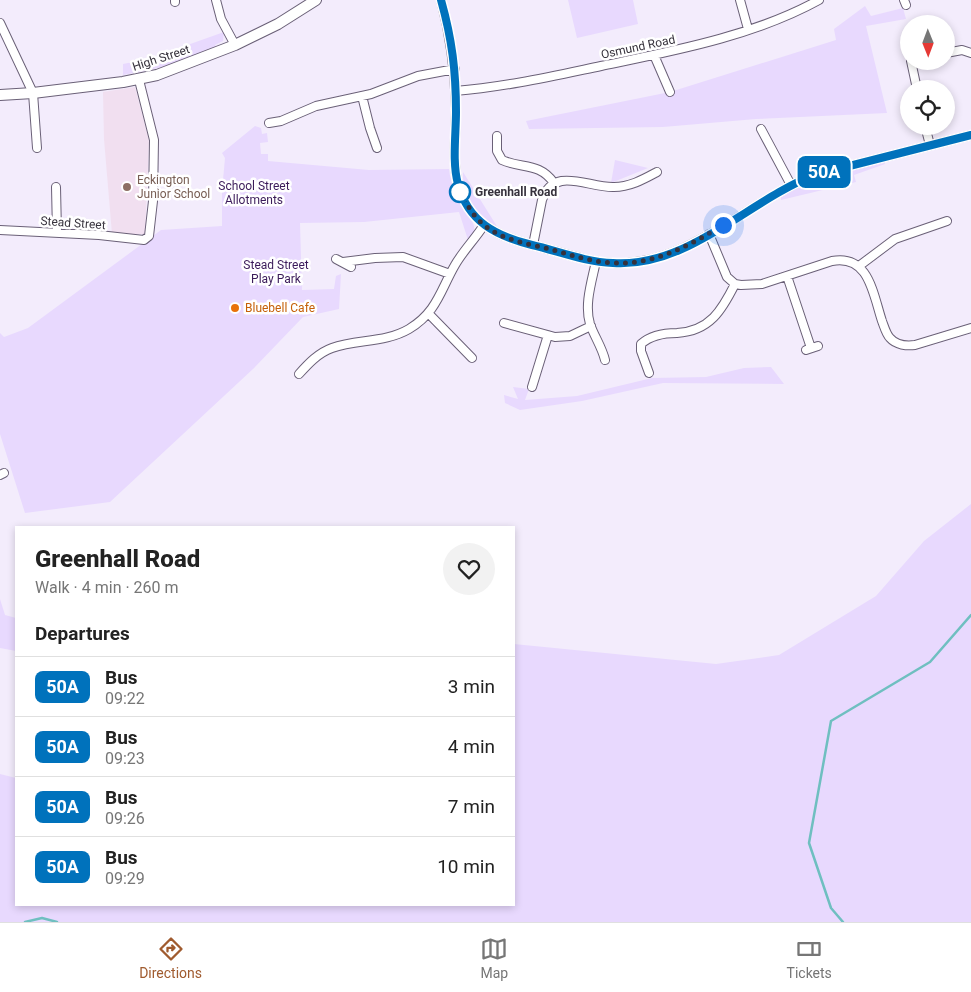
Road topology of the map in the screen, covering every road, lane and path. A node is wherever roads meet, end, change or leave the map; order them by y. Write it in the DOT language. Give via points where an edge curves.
graph roads {
  1 [pos="216,0"];
  2 [pos="316,0"];
  3 [pos="740,0"];
  4 [pos="818,0"];
  5 [pos="444,1"];
  6 [pos="0,23"];
  7 [pos="748,29"];
  8 [pos="235,45"];
  9 [pos="955,51"];
  10 [pos="971,53"];
  11 [pos="654,55"];
  12 [pos="455,69"];
  13 [pos="139,80"];
  14 [pos="455,91"];
  15 [pos="670,92"];
  16 [pos="33,93"];
  17 [pos="0,95"];
  18 [pos="362,96"];
  19 [pos="269,123"];
  20 [pos="761,129"];
  21 [pos="927,135"];
  22 [pos="497,136"];
  23 [pos="971,136"];
  24 [pos="373,145"];
  25 [pos="930,145"];
  26 [pos="37,148"];
  27 [pos="657,172"];
  28 [pos="554,183"];
  29 [pos="790,185"];
  30 [pos="56,187"];
  31 [pos="947,221"];
  32 [pos="484,225"];
  33 [pos="0,230"];
  34 [pos="57,232"];
  35 [pos="709,234"];
  36 [pos="533,245"];
  37 [pos="596,261"];
  38 [pos="859,266"];
  39 [pos="351,267"];
  40 [pos="450,274"];
  41 [pos="787,276"];
  42 [pos="735,284"];
  43 [pos="429,314"];
  44 [pos="508,322"];
  45 [pos="591,326"];
  46 [pos="971,328"];
  47 [pos="548,335"];
  48 [pos="811,348"];
  49 [pos="472,358"];
  50 [pos="605,360"];
  51 [pos="649,373"];
  52 [pos="299,374"];
  53 [pos="532,387"];
  1 -- 8 [label="street" via="221,19"];
  2 -- 8 [label="main road, High Street" via="278,24"];
  3 -- 7 [label="street"];
  4 -- 7 [label="street, Osmund Road" via="791,14"];
  5 -- 12 [label="street"];
  6 -- 16 [label="street"];
  7 -- 11 [label="street, Osmund Road"];
  8 -- 13 [label="main road, High Street"];
  9 -- 10 [label="street"];
  11 -- 14 [label="street, Osmund Road" via="502,86"];
  11 -- 15 [label="street" via="670,81"];
  12 -- 14 [label="street"];
  12 -- 18 [label="street" via="418,76"];
  13 -- 16 [label="main road, High Street"];
  13 -- 34 [label="street, Stead Street" via="154,140 149,236 144,240"];
  14 -- 32 [label="street" via="457,181 470,210"];
  16 -- 17 [label="main road, High Street"];
  16 -- 26 [label="street"];
  18 -- 19 [label="street" via="316,106"];
  18 -- 24 [label="street"];
  20 -- 29 [label="street"];
  21 -- 25 [label="street"];
  22 -- 28 [label="street" via="497,151 502,160 541,170"];
  23 -- 25 [label="street"];
  25 -- 29 [label="street" via="829,170"];
  27 -- 28 [label="street" via="635,183 614,187 567,180"];
  28 -- 36 [label="street" via="545,193"];
  29 -- 35 [label="street"];
  30 -- 34 [label="street"];
  31 -- 38 [label="street" via="896,239"];
  32 -- 36 [label="street" via="501,236"];
  32 -- 40 [label="street"];
  33 -- 34 [label="street, Stead Street"];
  35 -- 37 [label="street" via="681,250 654,259 614,263"];
  35 -- 42 [label="street" via="725,273"];
  36 -- 37 [label="street"];
  37 -- 45 [label="street" via="587,308"];
  38 -- 41 [label="street" via="840,259"];
  38 -- 46 [label="street" via="866,275 887,333 895,342 915,345"];
  39 -- 40 [label="street" via="340,261 403,257"];
  40 -- 43 [label="street"];
  41 -- 42 [label="street" via="756,286"];
  41 -- 48 [label="street"];
  42 -- 51 [label="street" via="723,308 709,323 682,332 654,336 641,344"];
  43 -- 49 [label="street"];
  43 -- 52 [label="street" via="399,334 332,348"];
  44 -- 47 [label="street"];
  45 -- 47 [label="street" via="570,336"];
  45 -- 50 [label="street"];
  47 -- 53 [label="street"];
}
